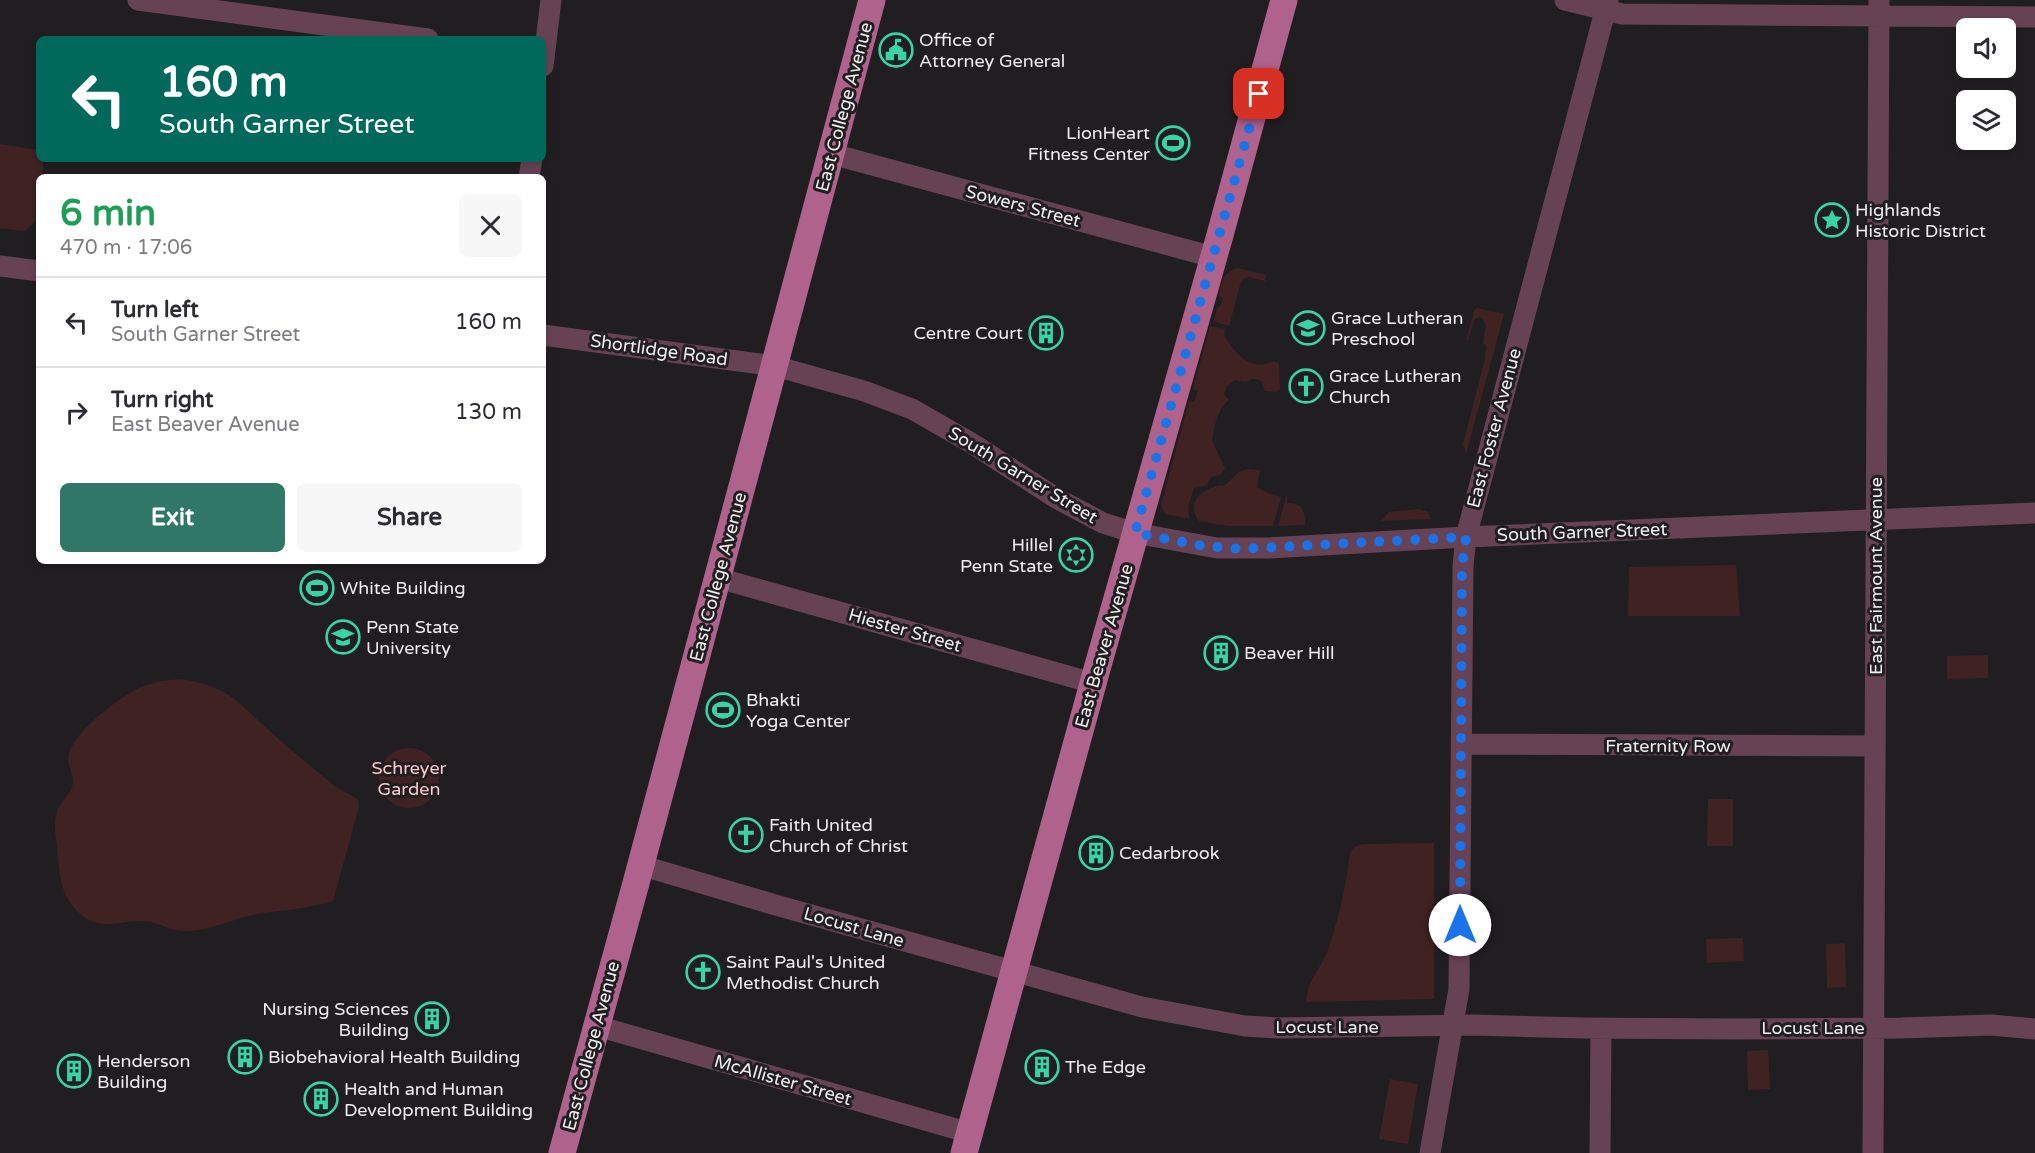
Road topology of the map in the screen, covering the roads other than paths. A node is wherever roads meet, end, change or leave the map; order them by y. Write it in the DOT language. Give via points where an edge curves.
graph roads {
  1 [pos="138,0"];
  2 [pos="551,0"];
  3 [pos="872,0"];
  4 [pos="1284,0"];
  5 [pos="1565,0"];
  6 [pos="1607,6"];
  7 [pos="1878,8"];
  8 [pos="2035,17"];
  9 [pos="406,36"];
  10 [pos="546,36"];
  11 [pos="832,154"];
  12 [pos="1213,258"];
  13 [pos="0,266"];
  14 [pos="36,271"];
  15 [pos="546,335"];
  16 [pos="775,366"];
  17 [pos="2035,513"];
  18 [pos="1876,520"];
  19 [pos="1135,533"];
  20 [pos="1466,537"];
  21 [pos="718,578"];
  22 [pos="1093,683"];
  23 [pos="1462,744"];
  24 [pos="1875,746"];
  25 [pos="640,865"];
  26 [pos="1014,971"];
  27 [pos="1454,1025"];
  28 [pos="597,1026"];
  29 [pos="1601,1028"];
  30 [pos="1873,1028"];
  31 [pos="2035,1029"];
  32 [pos="967,1143"];
  33 [pos="562,1153"];
  34 [pos="1430,1153"];
  35 [pos="1600,1153"];
  36 [pos="1873,1153"];
  1 -- 9 [label="street"];
  2 -- 10 [label="street"];
  3 -- 11 [label="main road, East College Avenue"];
  4 -- 12 [label="main road, East Beaver Avenue"];
  5 -- 6 [label="street"];
  6 -- 7 [label="street" via="1632,15"];
  6 -- 20 [label="street, East Foster Avenue"];
  7 -- 8 [label="street"];
  7 -- 18 [label="street, East Fairmount Avenue"];
  11 -- 12 [label="street, Sowers Street"];
  11 -- 16 [label="main road, East College Avenue"];
  12 -- 19 [label="main road, East Beaver Avenue"];
  13 -- 14 [label="street"];
  15 -- 16 [label="street, Shortlidge Road"];
  16 -- 19 [label="street, South Garner Street" via="905,406 1077,511"];
  16 -- 21 [label="main road, East College Avenue"];
  17 -- 18 [label="street, South Garner Street"];
  18 -- 20 [label="street, South Garner Street"];
  18 -- 24 [label="street, East Fairmount Avenue"];
  19 -- 20 [label="street, South Garner Street" via="1241,549"];
  19 -- 22 [label="main road, East Beaver Avenue"];
  20 -- 23 [label="street, East Foster Avenue" via="1462,566"];
  21 -- 22 [label="street, Hiester Street"];
  21 -- 25 [label="main road, East College Avenue"];
  22 -- 26 [label="main road, East Beaver Avenue"];
  23 -- 24 [label="street, Fraternity Row"];
  23 -- 27 [label="street, East Foster Avenue" via="1460,978"];
  24 -- 30 [label="street, East Fairmount Avenue"];
  25 -- 26 [label="street, Locust Lane"];
  25 -- 28 [label="main road, East College Avenue"];
  26 -- 27 [label="street, Locust Lane" via="1142,1007 1245,1026"];
  26 -- 32 [label="main road, East Beaver Avenue"];
  27 -- 29 [label="street, Locust Lane"];
  27 -- 34 [label="street, East Foster Avenue"];
  28 -- 32 [label="street, McAllister Street"];
  28 -- 33 [label="main road, East College Avenue"];
  29 -- 30 [label="street, Locust Lane"];
  29 -- 35 [label="street"];
  30 -- 31 [label="street, Locust Lane" via="1991,1025"];
  30 -- 36 [label="street, East Fairmount Avenue"];
}
